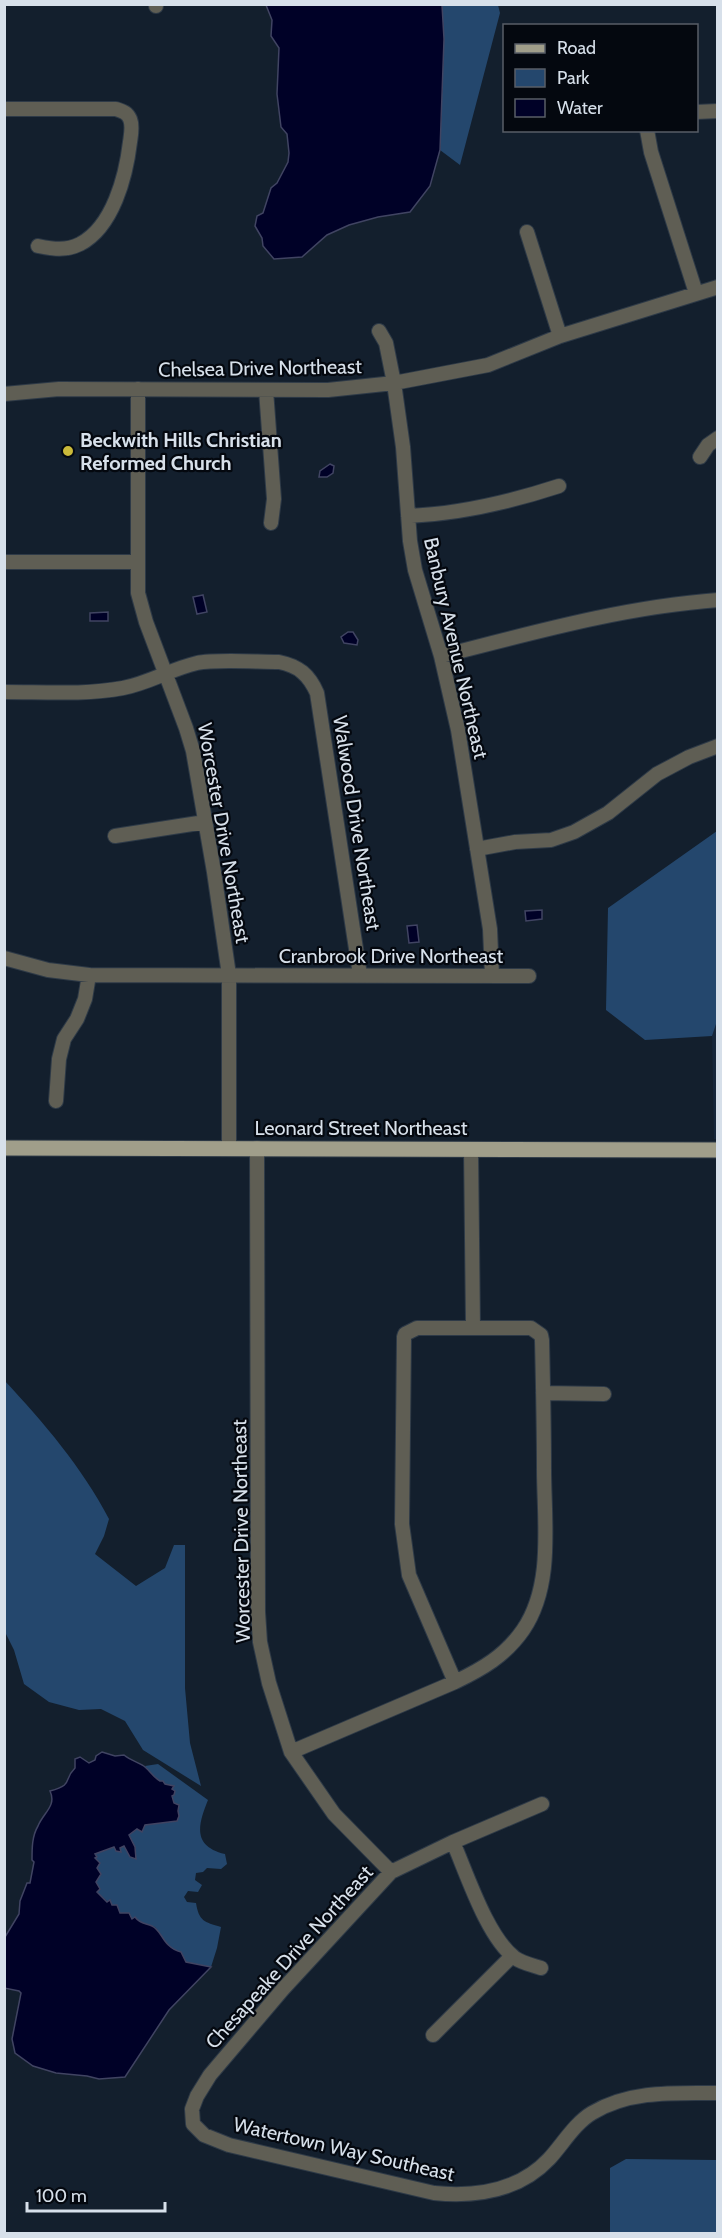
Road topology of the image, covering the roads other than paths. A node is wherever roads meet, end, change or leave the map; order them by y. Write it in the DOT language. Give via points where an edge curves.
graph roads {
  1 [pos="4,109"];
  2 [pos="717,111"];
  3 [pos="698,112"];
  4 [pos="647,132"];
  5 [pos="527,232"];
  6 [pos="38,246"];
  7 [pos="717,287"];
  8 [pos="696,293"];
  9 [pos="379,331"];
  10 [pos="560,336"];
  11 [pos="394,383"];
  12 [pos="138,389"];
  13 [pos="266,390"];
  14 [pos="4,394"];
  15 [pos="717,438"];
  16 [pos="700,457"];
  17 [pos="560,486"];
  18 [pos="408,516"];
  19 [pos="271,523"];
  20 [pos="4,562"];
  21 [pos="137,562"];
  22 [pos="717,600"];
  23 [pos="441,656"];
  24 [pos="166,674"];
  25 [pos="4,692"];
  26 [pos="717,746"];
  27 [pos="205,822"];
  28 [pos="115,836"];
  29 [pos="477,849"];
  30 [pos="4,958"];
  31 [pos="89,975"];
  32 [pos="229,975"];
  33 [pos="360,975"];
  34 [pos="492,975"];
  35 [pos="529,976"];
  36 [pos="56,1101"];
  37 [pos="4,1148"];
  38 [pos="229,1148"];
  39 [pos="257,1148"];
  40 [pos="471,1149"];
  41 [pos="717,1150"];
  42 [pos="473,1327"];
  43 [pos="543,1393"];
  44 [pos="604,1394"];
  45 [pos="455,1682"];
  46 [pos="291,1752"];
  47 [pos="542,1804"];
  48 [pos="453,1842"];
  49 [pos="391,1872"];
  50 [pos="512,1956"];
  51 [pos="541,1968"];
  52 [pos="433,2035"];
  53 [pos="717,2093"];
  54 [pos="191,2117"];
  1 -- 6 [label="street" via="116,109 130,119 128,161 106,218 82,243 70,248"];
  2 -- 3 [label="street"];
  4 -- 8 [label="street"];
  5 -- 10 [label="street"];
  7 -- 8 [label="street, Chelsea Drive Northeast"];
  8 -- 10 [label="street, Chelsea Drive Northeast"];
  9 -- 11 [label="street, Banbury Avenue Northeast" via="386,344"];
  10 -- 11 [label="street, Chelsea Drive Northeast" via="488,365"];
  11 -- 13 [label="street, Chelsea Drive Northeast" via="328,390"];
  11 -- 18 [label="street, Banbury Avenue Northeast"];
  12 -- 13 [label="street, Chelsea Drive Northeast"];
  12 -- 14 [label="street, Chelsea Drive Northeast"];
  12 -- 21 [label="street, Worcester Drive Northeast"];
  13 -- 19 [label="street" via="274,499"];
  15 -- 16 [label="street"];
  17 -- 18 [label="street" via="488,506"];
  18 -- 23 [label="street, Banbury Avenue Northeast" via="415,570"];
  20 -- 21 [label="street"];
  21 -- 24 [label="street, Worcester Drive Northeast" via="142,610"];
  22 -- 23 [label="street" via="600,617"];
  23 -- 29 [label="street, Banbury Avenue Northeast"];
  24 -- 25 [label="street" via="112,690"];
  24 -- 27 [label="street, Worcester Drive Northeast" via="189,739"];
  24 -- 33 [label="street, Walwood Drive Northeast" via="200,663 279,662 295,666 310,679 317,693"];
  26 -- 29 [label="street" via="657,774 608,813 574,832 551,840"];
  27 -- 28 [label="street"];
  27 -- 32 [label="street, Worcester Drive Northeast"];
  29 -- 34 [label="street, Banbury Avenue Northeast" via="490,929"];
  30 -- 31 [label="street, Cranbrook Drive Northeast" via="48,970"];
  31 -- 32 [label="street, Cranbrook Drive Northeast"];
  31 -- 36 [label="street" via="85,999 58,1059"];
  32 -- 33 [label="street, Cranbrook Drive Northeast"];
  32 -- 38 [label="street, Worcester Drive Northeast"];
  33 -- 34 [label="street, Cranbrook Drive Northeast"];
  34 -- 35 [label="street, Cranbrook Drive Northeast"];
  37 -- 38 [label="main road, Leonard Street Northeast"];
  38 -- 39 [label="main road, Leonard Street Northeast"];
  39 -- 40 [label="main road, Leonard Street Northeast"];
  39 -- 46 [label="street, Worcester Drive Northeast" via="258,1612 269,1683"];
  40 -- 41 [label="main road, Leonard Street Northeast"];
  40 -- 42 [label="street"];
  42 -- 43 [label="street" via="531,1328 541,1335"];
  42 -- 45 [label="street" via="417,1328 404,1337 405,1557"];
  43 -- 44 [label="street"];
  43 -- 45 [label="street" via="544,1555 539,1591 530,1617 507,1651"];
  45 -- 46 [label="street"];
  46 -- 49 [label="street, Worcester Drive Northeast" via="334,1814"];
  47 -- 48 [label="street, Chesapeake Drive Northeast"];
  48 -- 49 [label="street, Chesapeake Drive Northeast"];
  48 -- 50 [label="street" via="487,1921"];
  49 -- 54 [label="street, Chesapeake Drive Northeast" via="229,2051 197,2096"];
  50 -- 51 [label="street"];
  50 -- 52 [label="street"];
  53 -- 54 [label="street, Watertown Way Southeast" via="651,2093 616,2102 591,2113 530,2174 504,2188 480,2194 434,2193 230,2145 204,2135"];
}
